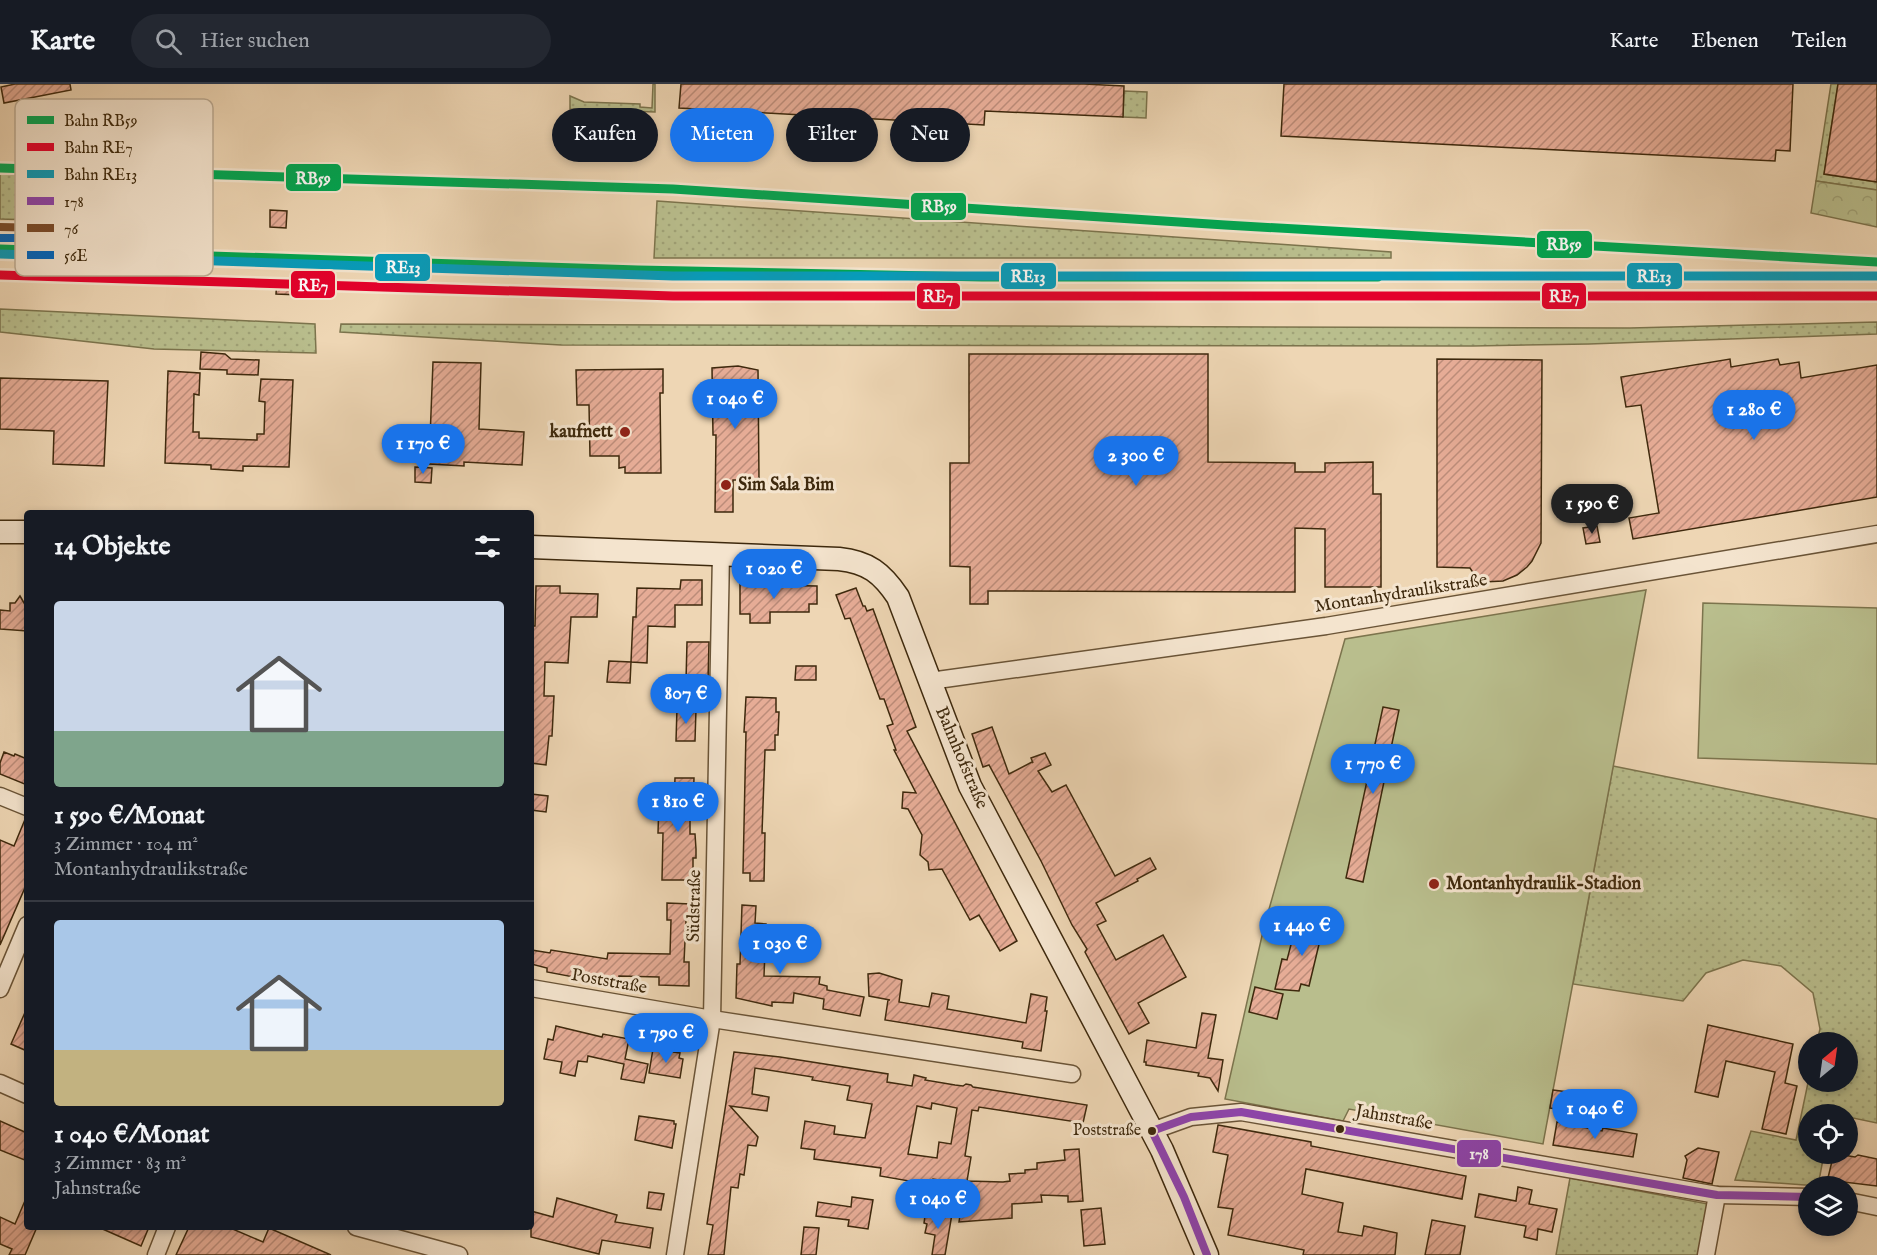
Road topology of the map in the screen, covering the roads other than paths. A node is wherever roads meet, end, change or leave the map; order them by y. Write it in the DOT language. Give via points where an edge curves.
graph roads {
  1 [pos="0,532"];
  2 [pos="24,532"];
  3 [pos="1877,534"];
  4 [pos="534,547"];
  5 [pos="721,554"];
  6 [pos="930,681"];
  7 [pos="0,796"];
  8 [pos="24,806"];
  9 [pos="24,932"];
  10 [pos="0,989"];
  11 [pos="534,989"];
  12 [pos="712,1019"];
  13 [pos="1072,1074"];
  14 [pos="0,1083"];
  15 [pos="24,1094"];
  16 [pos="1152,1131"];
  17 [pos="1717,1195"];
  18 [pos="1798,1197"];
  19 [pos="1858,1203"];
  20 [pos="1877,1207"];
  21 [pos="166,1230"];
  22 [pos="367,1230"];
  23 [pos="453,1254"];
  24 [pos="156,1255"];
  25 [pos="675,1255"];
  26 [pos="1207,1255"];
  27 [pos="1706,1255"];
  1 -- 2 [label="main road"];
  3 -- 6 [label="street, Montanhydraulikstraße" via="1326,626"];
  4 -- 5 [label="main road, Bahnhofstraße"];
  5 -- 6 [label="main road, Bahnhofstraße" via="855,560 872,568 898,597"];
  5 -- 12 [label="street, Südstraße"];
  6 -- 16 [label="main road, Bahnhofstraße" via="970,786"];
  7 -- 8 [label="street"];
  9 -- 10 [label="street"];
  11 -- 12 [label="street, Poststraße"];
  12 -- 13 [label="street, Poststraße"];
  12 -- 25 [label="street, Südstraße"];
  14 -- 15 [label="street"];
  16 -- 17 [label="street, Jahnstraße" via="1191,1117 1241,1112"];
  16 -- 26 [label="main road, Bahnhofstraße"];
  17 -- 18 [label="street, Jahnstraße"];
  17 -- 27 [label="street"];
  19 -- 20 [label="street"];
  21 -- 24 [label="street"];
  22 -- 23 [label="street"];
}
